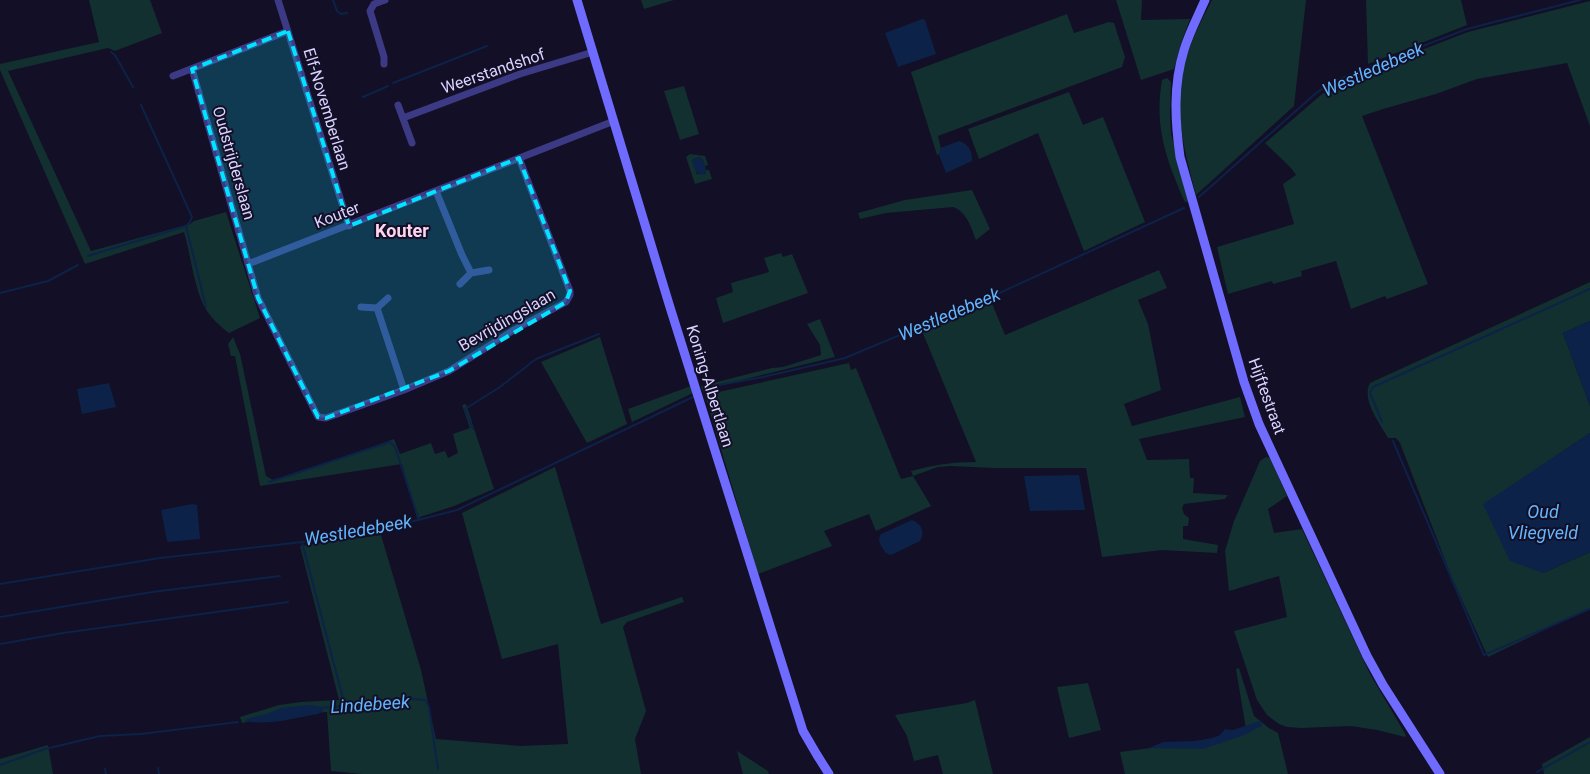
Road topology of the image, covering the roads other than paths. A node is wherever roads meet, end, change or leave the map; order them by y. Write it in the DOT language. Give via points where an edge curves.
graph roads {
  1 [pos="278,0"];
  2 [pos="385,0"];
  3 [pos="577,0"];
  4 [pos="1206,0"];
  5 [pos="288,32"];
  6 [pos="593,52"];
  7 [pos="384,64"];
  8 [pos="192,69"];
  9 [pos="173,76"];
  10 [pos="398,105"];
  11 [pos="403,118"];
  12 [pos="614,121"];
  13 [pos="412,143"];
  14 [pos="519,158"];
  15 [pos="436,191"];
  16 [pos="349,226"];
  17 [pos="248,264"];
  18 [pos="489,270"];
  19 [pos="471,273"];
  20 [pos="460,284"];
  21 [pos="388,298"];
  22 [pos="361,307"];
  23 [pos="377,308"];
  24 [pos="404,390"];
  25 [pos="829,774"];
  26 [pos="1440,774"];
  1 -- 5 [label="street, Elf-Novemberlaan"];
  2 -- 7 [label="street" via="374,4 370,11"];
  3 -- 6 [label="street, Koning-Albertlaan"];
  4 -- 26 [label="street, Hijftestraat" via="1184,47 1179,67 1176,129 1180,157 1244,382 1259,424 1367,656"];
  5 -- 8 [label="street"];
  5 -- 16 [label="street, Elf-Novemberlaan"];
  6 -- 11 [label="street, Weerstandshof" via="520,74"];
  6 -- 12 [label="street, Koning-Albertlaan"];
  8 -- 9 [label="street"];
  8 -- 17 [label="street, Oudstrijderslaan"];
  10 -- 11 [label="street"];
  11 -- 13 [label="street"];
  12 -- 14 [label="street, Kouter"];
  12 -- 25 [label="street, Koning-Albertlaan" via="804,731"];
  14 -- 15 [label="street, Kouter"];
  14 -- 24 [label="street, Bevrijdingslaan" via="570,291 568,299 448,371"];
  15 -- 16 [label="street, Kouter"];
  15 -- 19 [label="street"];
  16 -- 17 [label="street, Kouter"];
  17 -- 24 [label="street, Bevrijdingslaan" via="258,298 318,418"];
  18 -- 19 [label="street"];
  19 -- 20 [label="street"];
  21 -- 23 [label="street"];
  22 -- 23 [label="street"];
  23 -- 24 [label="street"];
}
